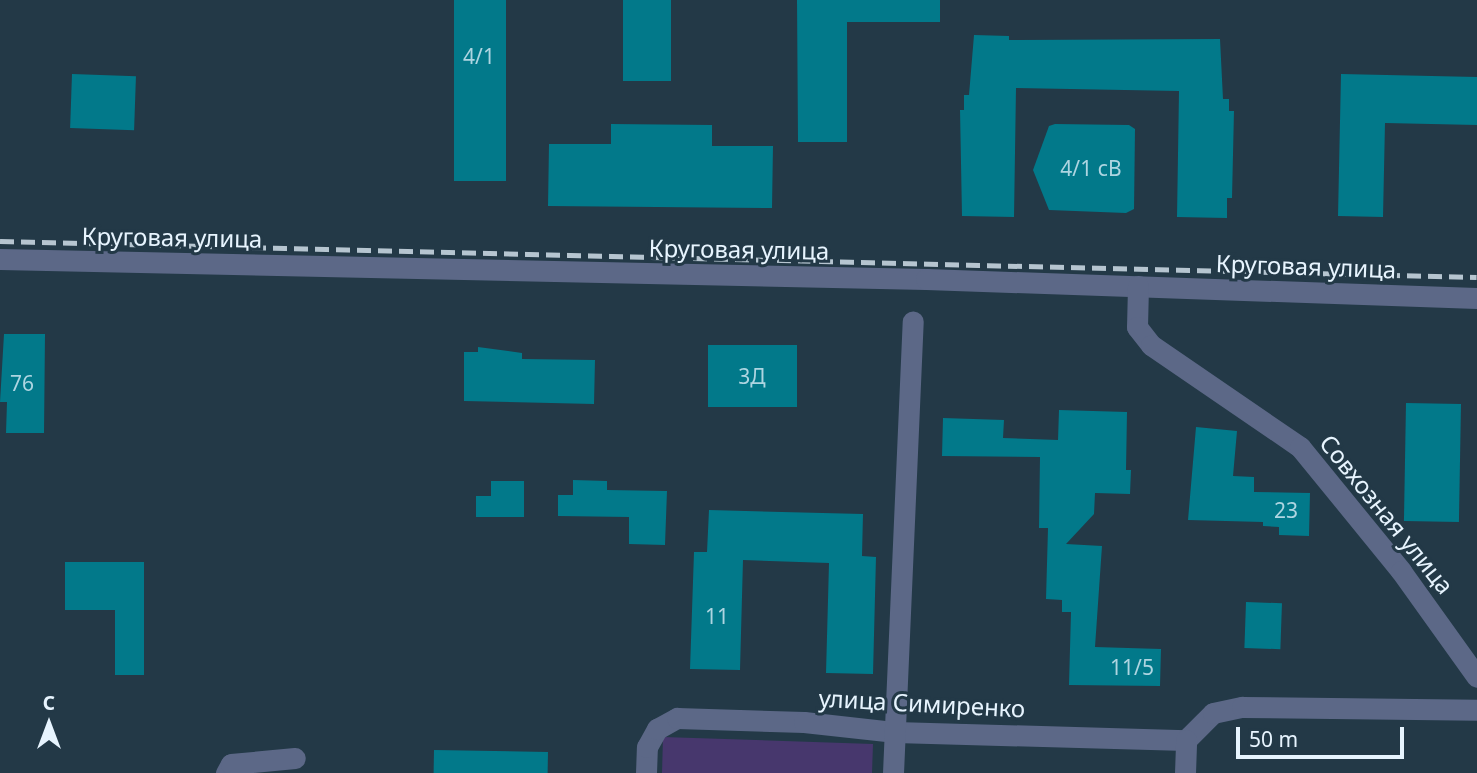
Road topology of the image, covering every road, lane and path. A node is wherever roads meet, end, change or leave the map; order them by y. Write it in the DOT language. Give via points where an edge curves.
graph roads {
  1 [pos="0,259"];
  2 [pos="1138,286"];
  3 [pos="1477,298"];
  4 [pos="913,321"];
  5 [pos="1477,677"];
  6 [pos="1477,710"];
  7 [pos="895,732"];
  8 [pos="1186,740"];
  9 [pos="295,758"];
  10 [pos="226,773"];
  11 [pos="646,773"];
  12 [pos="893,773"];
  13 [pos="1185,773"];
  1 -- 2 [label="street, Круговая улица"];
  2 -- 3 [label="street, Круговая улица"];
  2 -- 5 [label="street, Совхозная улица" via="1137,327 1152,345 1300,447 1409,581"];
  4 -- 7 [label="street"];
  6 -- 8 [label="street" via="1242,707 1213,713"];
  7 -- 8 [label="street, улица Симиренко"];
  7 -- 11 [label="street, улица Симиренко" via="677,718 657,729 647,747"];
  7 -- 12 [label="street"];
  8 -- 13 [label="street"];
  9 -- 10 [label="street" via="230,764"];
}
